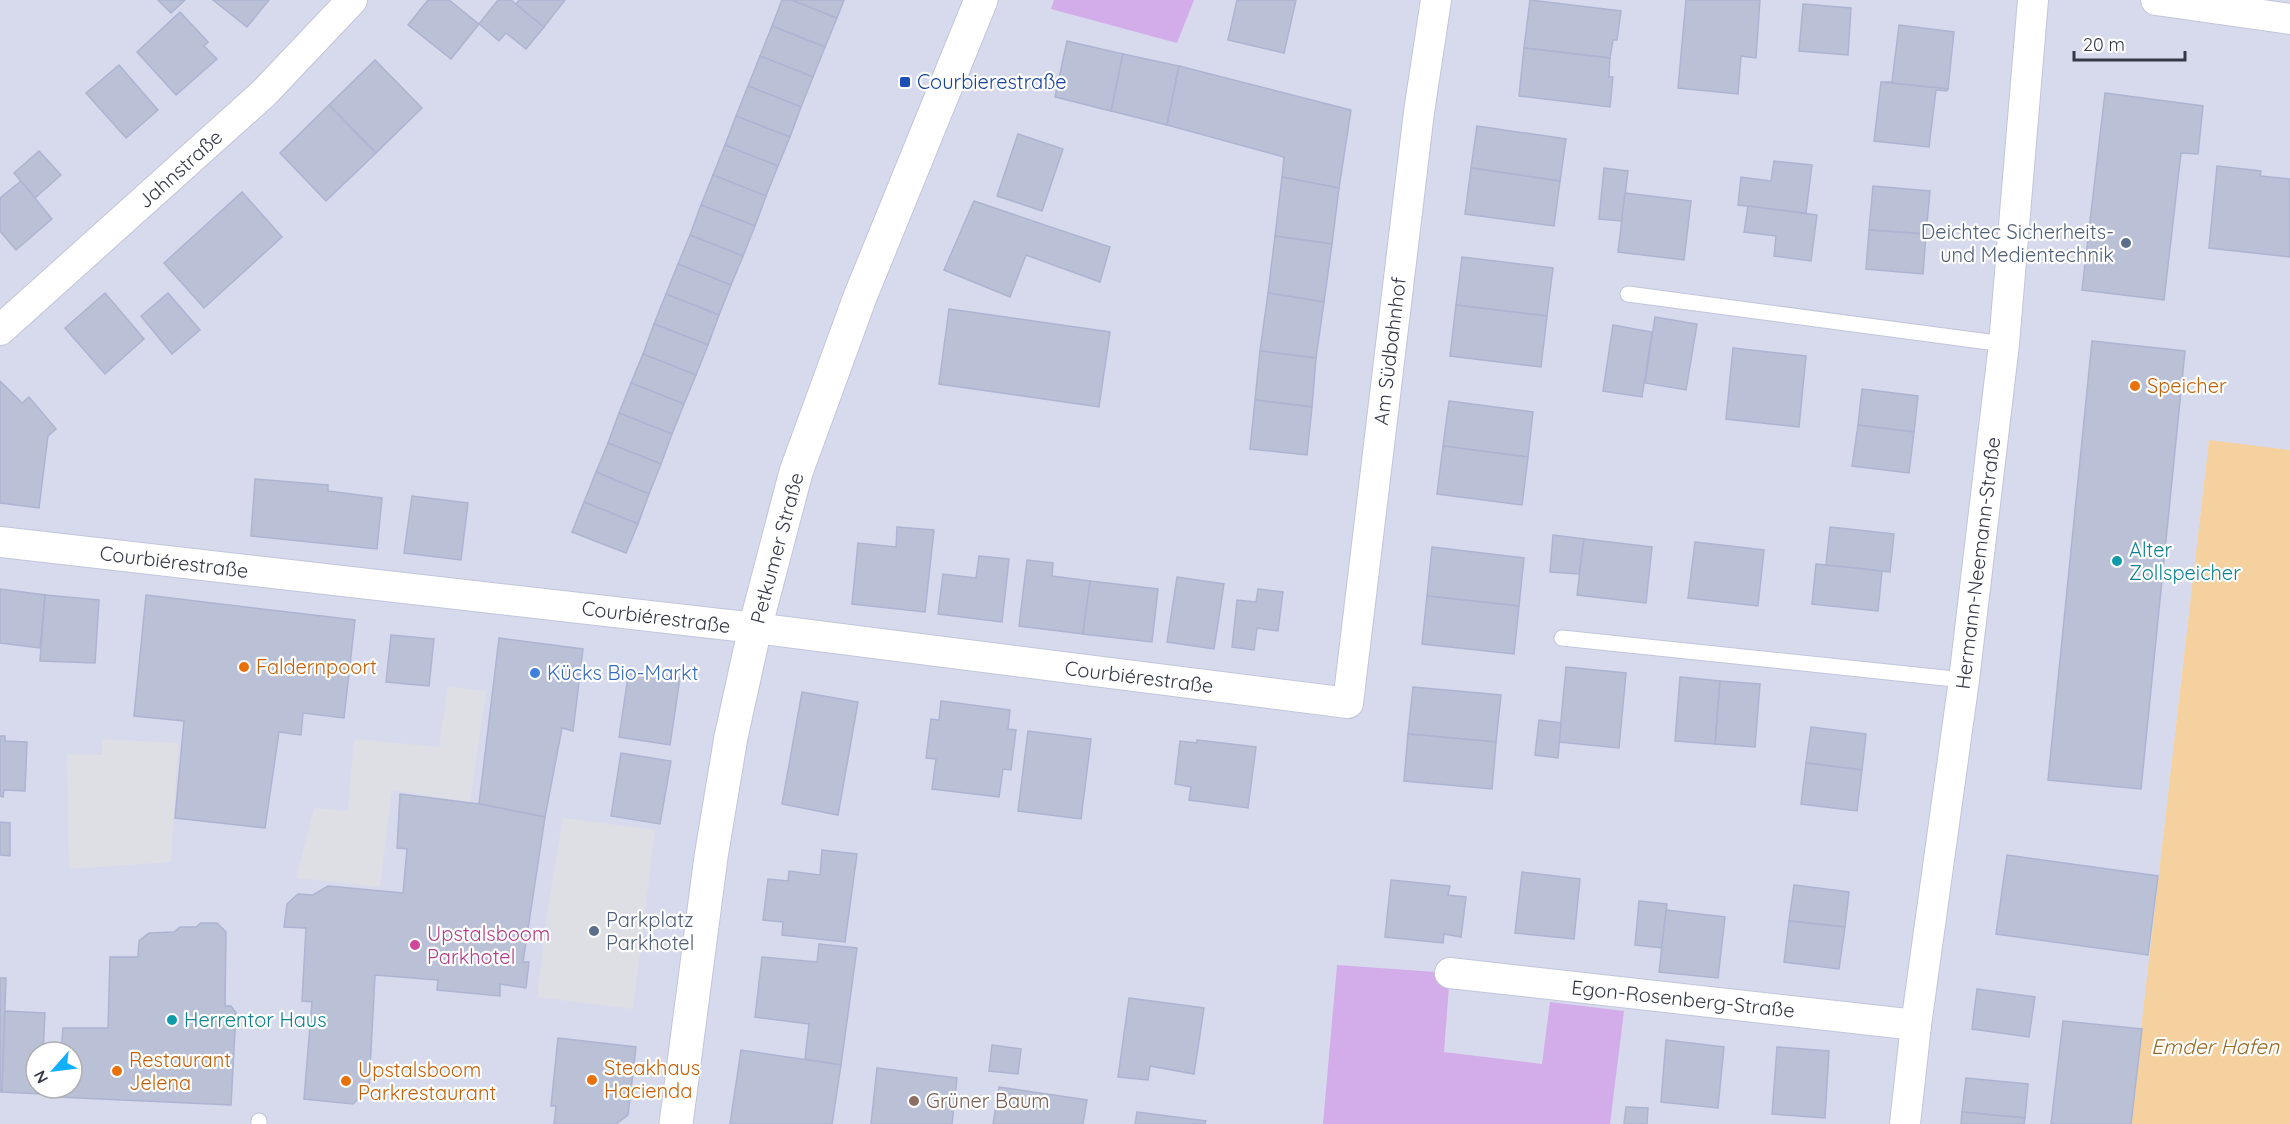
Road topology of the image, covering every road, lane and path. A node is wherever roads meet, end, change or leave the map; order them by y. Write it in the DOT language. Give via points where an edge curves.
graph roads {
  1 [pos="352,0"];
  2 [pos="981,0"];
  3 [pos="1436,0"];
  4 [pos="2034,0"];
  5 [pos="2156,0"];
  6 [pos="2290,18"];
  7 [pos="1628,294"];
  8 [pos="0,330"];
  9 [pos="2004,344"];
  10 [pos="0,542"];
  11 [pos="755,628"];
  12 [pos="1562,638"];
  13 [pos="1964,680"];
  14 [pos="1348,703"];
  15 [pos="1450,973"];
  16 [pos="1916,1025"];
  17 [pos="676,1124"];
  18 [pos="1905,1124"];
  1 -- 8 [label="street, Jahnstraße" via="264,93"];
  2 -- 11 [label="street, Petkumer Straße" via="860,297 796,472"];
  3 -- 14 [label="street, Am Südbahnhof"];
  4 -- 9 [label="street, Hermann-Neemann-Straße"];
  5 -- 6 [label="street"];
  7 -- 9 [label="lane"];
  9 -- 13 [label="street, Hermann-Neemann-Straße"];
  10 -- 11 [label="street, Courbiérestraße"];
  11 -- 14 [label="street, Courbiérestraße"];
  11 -- 17 [label="street, Petkumer Straße" via="731,737 711,857"];
  12 -- 13 [label="lane"];
  13 -- 16 [label="street, Hermann-Neemann-Straße"];
  15 -- 16 [label="street, Egon-Rosenberg-Straße"];
  16 -- 18 [label="street, Hermann-Neemann-Straße"];
}
